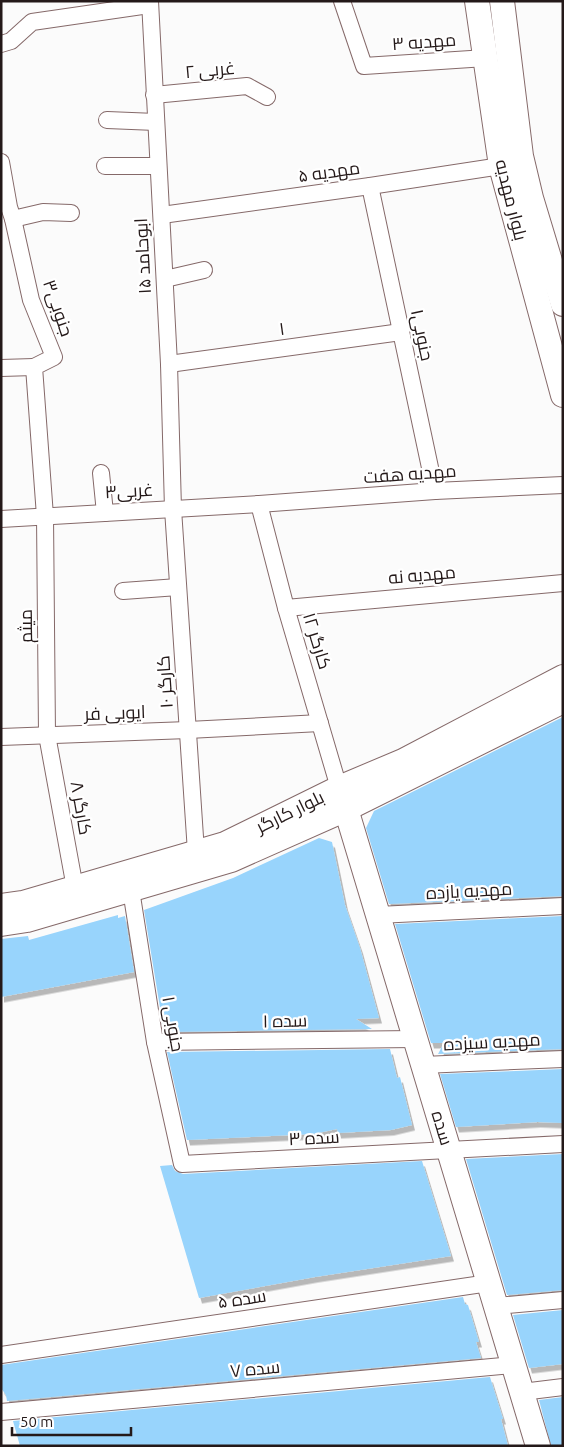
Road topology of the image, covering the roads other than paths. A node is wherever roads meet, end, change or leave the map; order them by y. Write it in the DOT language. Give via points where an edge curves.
graph roads {
  1 [pos="342,1"];
  2 [pos="477,1"];
  3 [pos="502,1"];
  4 [pos="149,3"];
  5 [pos="1,44"];
  6 [pos="486,58"];
  7 [pos="154,95"];
  8 [pos="267,97"];
  9 [pos="107,120"];
  10 [pos="156,122"];
  11 [pos="1,162"];
  12 [pos="105,166"];
  13 [pos="158,166"];
  14 [pos="501,166"];
  15 [pos="370,186"];
  16 [pos="8,211"];
  17 [pos="71,213"];
  18 [pos="162,215"];
  19 [pos="204,270"];
  20 [pos="164,279"];
  21 [pos="563,304"];
  22 [pos="401,332"];
  23 [pos="169,364"];
  24 [pos="34,367"];
  25 [pos="1,368"];
  26 [pos="563,395"];
  27 [pos="102,473"];
  28 [pos="563,485"];
  29 [pos="435,492"];
  30 [pos="259,504"];
  31 [pos="173,509"];
  32 [pos="105,513"];
  33 [pos="45,516"];
  34 [pos="1,519"];
  35 [pos="563,582"];
  36 [pos="178,587"];
  37 [pos="123,591"];
  38 [pos="286,608"];
  39 [pos="563,677"];
  40 [pos="563,701"];
  41 [pos="320,723"];
  42 [pos="188,730"];
  43 [pos="47,735"];
  44 [pos="1,736"];
  45 [pos="343,799"];
  46 [pos="196,852"];
  47 [pos="75,888"];
  48 [pos="131,890"];
  49 [pos="1,906"];
  50 [pos="563,906"];
  51 [pos="378,915"];
  52 [pos="1,924"];
  53 [pos="415,1039"];
  54 [pos="155,1042"];
  55 [pos="563,1059"];
  56 [pos="423,1065"];
  57 [pos="563,1144"];
  58 [pos="449,1151"];
  59 [pos="182,1164"];
  60 [pos="489,1283"];
  61 [pos="563,1300"];
  62 [pos="496,1306"];
  63 [pos="1,1355"];
  64 [pos="513,1365"];
  65 [pos="563,1387"];
  66 [pos="522,1392"];
  67 [pos="1,1412"];
  68 [pos="538,1446"];
  1 -- 6 [label="street, مهدیه ۳" via="364,66"];
  2 -- 6 [label="main road, بلوار مهدیه"];
  3 -- 21 [label="main road, بلوار مهدیه" via="520,156"];
  4 -- 5 [label="street" via="32,22 12,41"];
  4 -- 7 [label="street, ابوحامد ۱۵"];
  6 -- 14 [label="main road, بلوار مهدیه"];
  7 -- 8 [label="street, ۲ غربی" via="247,86"];
  7 -- 10 [label="street, ابوحامد ۱۵"];
  9 -- 10 [label="street"];
  10 -- 13 [label="street, ابوحامد ۱۵"];
  11 -- 16 [label="street, جنوبی۳"];
  12 -- 13 [label="street"];
  13 -- 18 [label="street, ابوحامد ۱۵"];
  14 -- 15 [label="street, مهدیه ۵"];
  14 -- 26 [label="main road, بلوار مهدیه"];
  15 -- 18 [label="street, مهدیه ۵"];
  15 -- 22 [label="street, جنوبی۱"];
  16 -- 17 [label="street"];
  16 -- 24 [label="street, جنوبی۳" via="31,300 54,357"];
  18 -- 20 [label="street, ابوحامد ۱۵"];
  19 -- 20 [label="street"];
  20 -- 23 [label="street, ابوحامد ۱۵"];
  22 -- 23 [label="street, ۱"];
  22 -- 29 [label="street, جنوبی۱"];
  23 -- 31 [label="street, ابوحامد ۱۵"];
  24 -- 25 [label="street"];
  24 -- 33 [label="street"];
  27 -- 32 [label="street"];
  28 -- 29 [label="street, مهدیه هفت"];
  29 -- 30 [label="street, مهدیه هفت"];
  30 -- 31 [label="street, غربی۳"];
  30 -- 38 [label="street, کارگر ۱۲"];
  31 -- 32 [label="street, غربی۳"];
  31 -- 36 [label="street, کارگر ۱۰"];
  32 -- 33 [label="street, غربی۳"];
  33 -- 34 [label="street, غربی۳"];
  33 -- 43 [label="street, میثم"];
  35 -- 38 [label="street, مهدیه نه"];
  36 -- 37 [label="street"];
  36 -- 42 [label="street, کارگر ۱۰"];
  38 -- 41 [label="street, کارگر ۱۲"];
  39 -- 45 [label="main road, بلوار کارگر" via="403,761"];
  40 -- 45 [label="main road, بلوار کارگر"];
  41 -- 42 [label="street, ایوبی فر"];
  41 -- 45 [label="street, کارگر ۱۲"];
  42 -- 43 [label="street, ایوبی فر"];
  42 -- 46 [label="street, کارگر ۱۰"];
  43 -- 44 [label="street, ایوبی فر"];
  43 -- 47 [label="street, کارگر ۸"];
  45 -- 46 [label="main road, بلوار کارگر"];
  45 -- 48 [label="main road, بلوار کارگر" via="231,860"];
  45 -- 51 [label="main road, سده"];
  46 -- 47 [label="main road, بلوار کارگر"];
  47 -- 49 [label="main road, بلوار کارگر"];
  48 -- 52 [label="main road, بلوار کارگر" via="27,920"];
  48 -- 54 [label="street, ۱ جنوبی"];
  50 -- 51 [label="street, مهدیه یازده"];
  51 -- 53 [label="main road, سده"];
  53 -- 54 [label="street, سده ۱"];
  53 -- 56 [label="main road, سده"];
  54 -- 59 [label="street, ۱ جنوبی"];
  55 -- 56 [label="street, مهدیه سیزده"];
  56 -- 58 [label="main road, سده"];
  57 -- 58 [label="street, سده ۳"];
  58 -- 59 [label="street, سده ۳"];
  58 -- 60 [label="main road, سده"];
  60 -- 62 [label="main road, سده"];
  60 -- 63 [label="street, سده ۵"];
  61 -- 62 [label="street"];
  62 -- 64 [label="main road, سده"];
  64 -- 66 [label="main road, سده"];
  64 -- 67 [label="street, سده ۷"];
  65 -- 66 [label="street"];
  66 -- 68 [label="main road, سده"];
}
